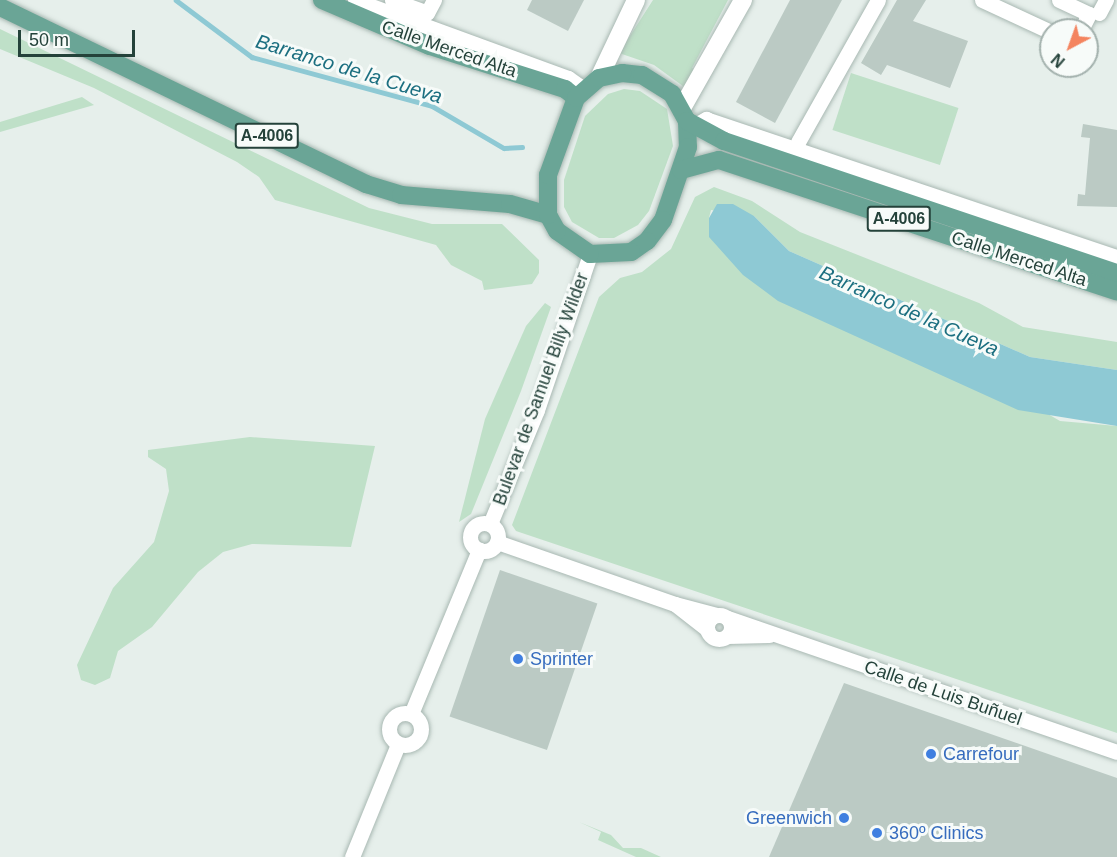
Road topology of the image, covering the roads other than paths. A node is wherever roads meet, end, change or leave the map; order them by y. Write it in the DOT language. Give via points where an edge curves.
graph roads {
  1 [pos="322,0"];
  2 [pos="355,0"];
  3 [pos="392,0"];
  4 [pos="434,0"];
  5 [pos="636,0"];
  6 [pos="743,0"];
  7 [pos="878,0"];
  8 [pos="982,0"];
  9 [pos="1059,0"];
  10 [pos="0,7"];
  11 [pos="1087,18"];
  12 [pos="1039,26"];
  13 [pos="586,88"];
  14 [pos="688,118"];
  15 [pos="798,142"];
  16 [pos="681,170"];
  17 [pos="548,215"];
  18 [pos="590,254"];
  19 [pos="1117,257"];
  20 [pos="1117,273"];
  21 [pos="1117,292"];
  22 [pos="490,524"];
  23 [pos="497,542"];
  24 [pos="479,550"];
  25 [pos="675,604"];
  26 [pos="722,616"];
  27 [pos="707,629"];
  28 [pos="769,635"];
  29 [pos="728,636"];
  30 [pos="411,714"];
  31 [pos="398,744"];
  32 [pos="1117,752"];
  33 [pos="352,857"];
  1 -- 13 [label="main road, Calle Merced Alta" via="430,46 565,89"];
  2 -- 13 [label="street, Calle Merced Alta"];
  3 -- 4 [label="street" via="427,13"];
  5 -- 13 [label="main road"];
  6 -- 14 [label="main road"];
  7 -- 15 [label="street"];
  8 -- 12 [label="street"];
  9 -- 11 [label="street" via="1089,14"];
  10 -- 17 [label="main road, A-4006" via="366,184 401,195 510,204"];
  13 -- 14 [label="main road, A-4006" via="642,75 658,82"];
  13 -- 17 [label="main road" via="548,175"];
  14 -- 16 [label="main road" via="688,147"];
  14 -- 19 [label="street, Calle Merced Alta" via="706,119"];
  14 -- 20 [label="main road, Calle Merced Alta / A-4006" via="770,157"];
  16 -- 18 [label="main road" via="663,219 647,241 631,252"];
  16 -- 21 [label="main road, Calle Merced Alta / A-4006" via="718,160"];
  17 -- 18 [label="main road" via="557,231"];
  18 -- 22 [label="street, Bulevar de Samuel Billy Wilder" via="541,399"];
  22 -- 23 [label="street"];
  22 -- 24 [label="street" via="477,524 471,531 472,544"];
  23 -- 24 [label="street"];
  23 -- 25 [label="street, Calle de Luis Buñuel"];
  24 -- 30 [label="street"];
  25 -- 26 [label="street, Calle de Luis Buñuel"];
  25 -- 27 [label="street, Calle de Luis Buñuel"];
  26 -- 27 [label="street"];
  26 -- 28 [label="street, Calle de Luis Buñuel"];
  26 -- 29 [label="street"];
  27 -- 29 [label="street, Calle de Luis Buñuel" via="713,638"];
  28 -- 29 [label="street, Calle de Luis Buñuel"];
  28 -- 32 [label="street, Calle de Luis Buñuel"];
  30 -- 31 [label="street" via="391,720 390,736"];
  30 -- 31 [label="street" via="421,725 420,736 409,745"];
  31 -- 33 [label="street"];
}
